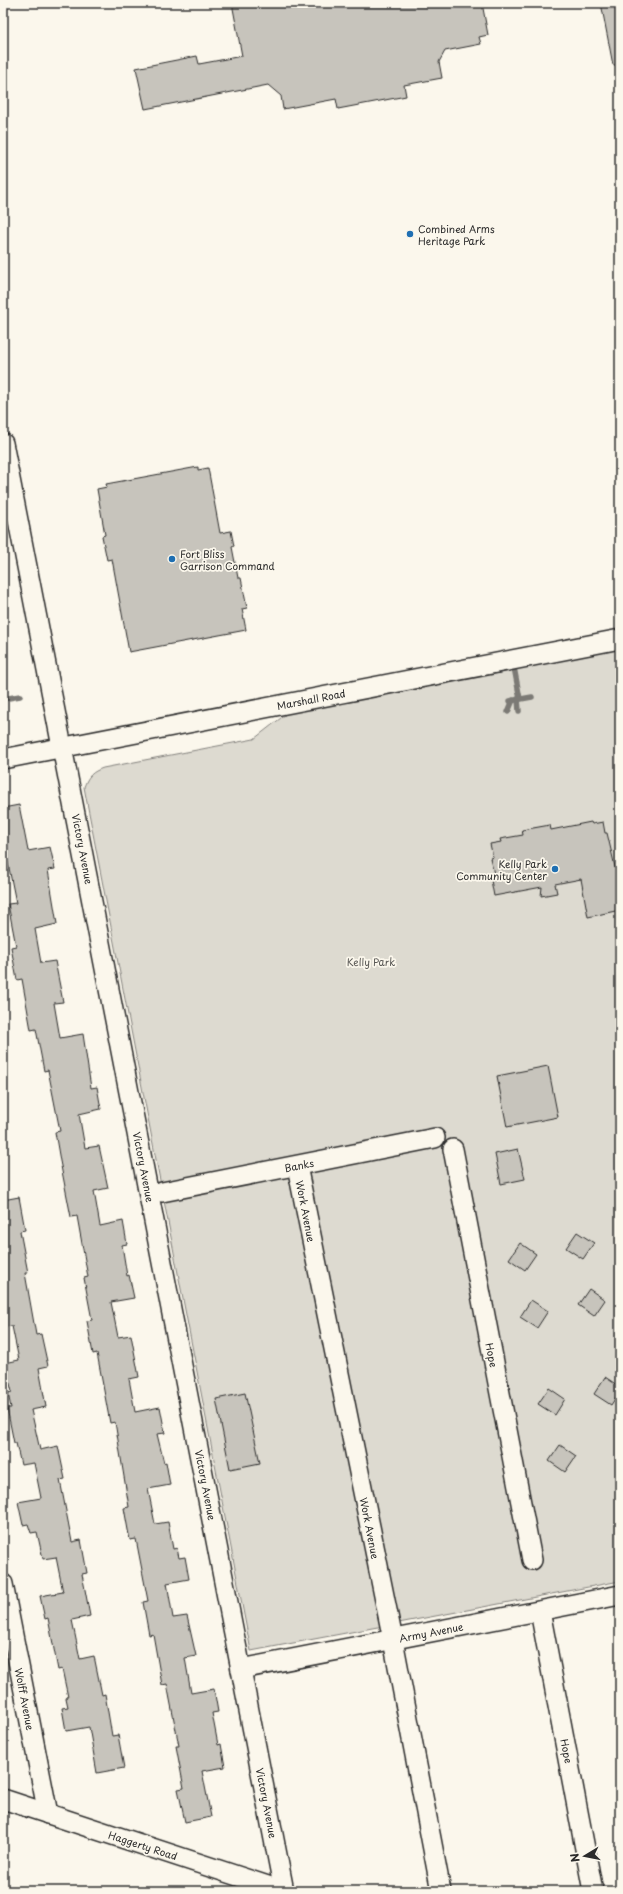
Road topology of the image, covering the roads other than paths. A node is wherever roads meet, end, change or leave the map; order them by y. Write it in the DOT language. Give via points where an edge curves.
graph roads {
  1 [pos="3,443"];
  2 [pos="620,639"];
  3 [pos="63,748"];
  4 [pos="3,759"];
  5 [pos="435,1138"];
  6 [pos="453,1149"];
  7 [pos="297,1166"];
  8 [pos="162,1192"];
  9 [pos="532,1560"];
  10 [pos="3,1584"];
  11 [pos="620,1595"];
  12 [pos="540,1611"];
  13 [pos="393,1640"];
  14 [pos="241,1669"];
  15 [pos="3,1799"];
  16 [pos="48,1814"];
  17 [pos="284,1891"];
  18 [pos="441,1891"];
  19 [pos="593,1891"];
  1 -- 3 [label="street, Victory Avenue"];
  2 -- 3 [label="street, Marshall Road"];
  3 -- 4 [label="street, Marshall Road"];
  3 -- 14 [label="street, Victory Avenue"];
  5 -- 7 [label="street, Banks"];
  6 -- 9 [label="street, Hope"];
  7 -- 8 [label="street, Banks"];
  7 -- 13 [label="street, Work Avenue"];
  10 -- 16 [label="street, Wolff Avenue"];
  11 -- 12 [label="street, Army Avenue"];
  12 -- 13 [label="street, Army Avenue"];
  12 -- 19 [label="street, Hope"];
  13 -- 14 [label="street, Army Avenue"];
  13 -- 18 [label="street, Work Avenue"];
  14 -- 17 [label="street, Victory Avenue"];
  15 -- 16 [label="street, Haggerty Road"];
  16 -- 17 [label="street, Haggerty Road"];
}
